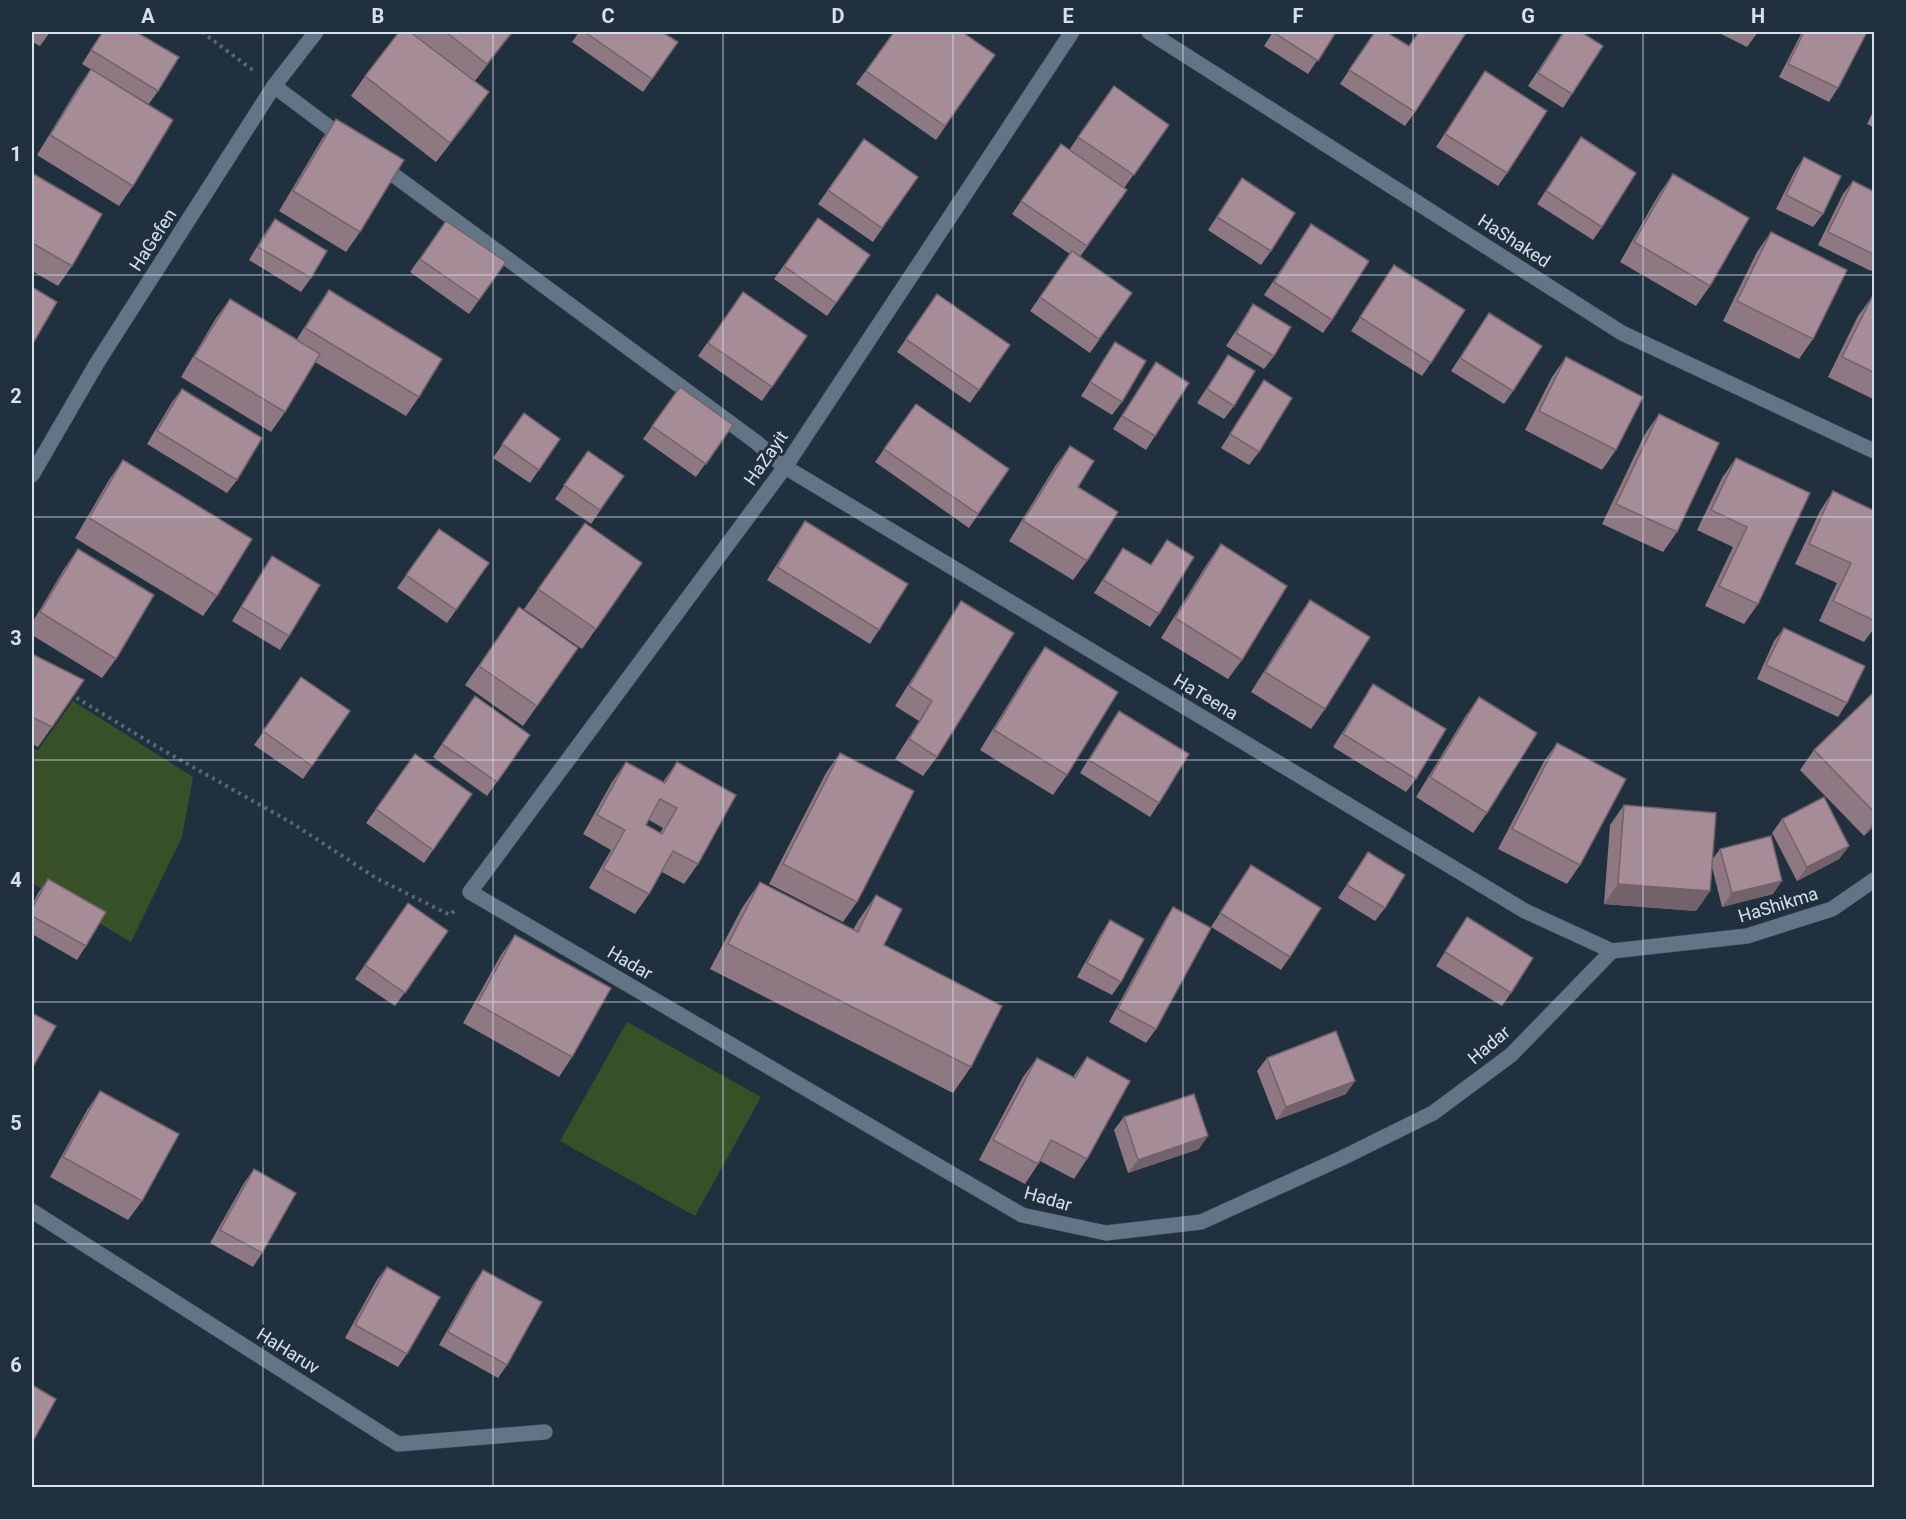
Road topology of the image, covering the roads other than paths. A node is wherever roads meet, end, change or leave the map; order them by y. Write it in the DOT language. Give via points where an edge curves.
graph roads {
  1 [pos="316,32"];
  2 [pos="1072,32"];
  3 [pos="1149,32"];
  4 [pos="274,87"];
  5 [pos="1875,451"];
  6 [pos="784,467"];
  7 [pos="32,476"];
  8 [pos="1875,880"];
  9 [pos="470,892"];
  10 [pos="1612,951"];
  11 [pos="32,1211"];
  12 [pos="545,1432"];
  1 -- 4 [label="street, HaGefen"];
  2 -- 6 [label="street, HaZayit"];
  3 -- 5 [label="street, HaShaked" via="1622,333"];
  4 -- 6 [label="street, HaTeena" via="756,442"];
  4 -- 7 [label="street, HaGefen" via="97,363"];
  6 -- 9 [label="street, HaZayit"];
  6 -- 10 [label="street, HaTeena" via="1525,911"];
  8 -- 10 [label="street, HaShikma" via="1832,909 1747,936"];
  9 -- 10 [label="street, Hadar" via="1022,1215 1106,1233 1201,1222 1432,1113 1511,1055"];
  11 -- 12 [label="street, HaHaruv" via="398,1444"];
}
